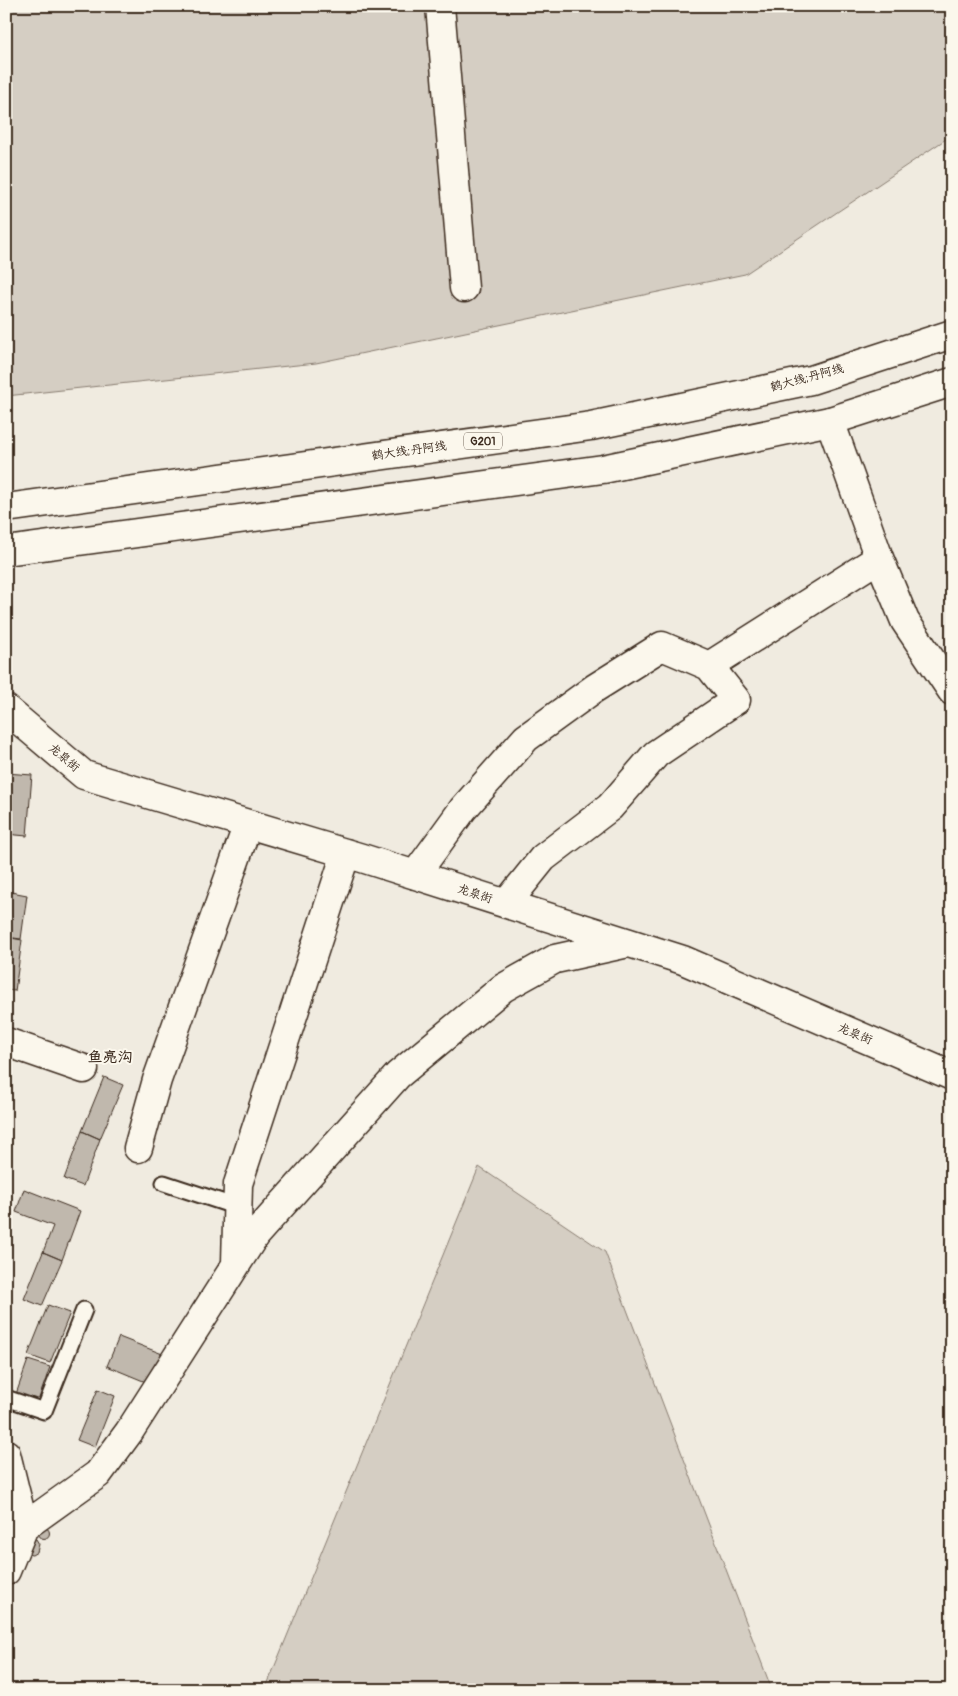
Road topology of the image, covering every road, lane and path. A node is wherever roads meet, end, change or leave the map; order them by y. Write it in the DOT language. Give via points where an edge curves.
graph roads {
  1 [pos="440,6"];
  2 [pos="464,288"];
  3 [pos="952,334"];
  4 [pos="952,382"];
  5 [pos="830,421"];
  6 [pos="6,508"];
  7 [pos="6,551"];
  8 [pos="879,558"];
  9 [pos="709,666"];
  10 [pos="952,691"];
  11 [pos="6,709"];
  12 [pos="248,824"];
  13 [pos="346,853"];
  14 [pos="415,875"];
  15 [pos="506,904"];
  16 [pos="629,942"];
  17 [pos="6,1042"];
  18 [pos="84,1069"];
  19 [pos="952,1076"];
  20 [pos="138,1148"];
  21 [pos="164,1183"];
  22 [pos="237,1207"];
  23 [pos="236,1265"];
  24 [pos="84,1310"];
  25 [pos="6,1398"];
  26 [pos="6,1454"];
  27 [pos="24,1527"];
  28 [pos="6,1571"];
  1 -- 2 [label="main road"];
  3 -- 6 [label="main road, 鹤大线;丹阿线 / G201" via="811,380 591,426"];
  4 -- 5 [label="main road"];
  5 -- 7 [label="main road" via="603,469"];
  5 -- 8 [label="main road"];
  8 -- 9 [label="main road"];
  8 -- 10 [label="main road" via="905,621"];
  9 -- 14 [label="main road" via="662,646 595,688 526,738 463,809"];
  9 -- 15 [label="main road" via="736,700 656,754 610,807 542,858"];
  11 -- 12 [label="main road, 龙泉街" via="84,775"];
  12 -- 13 [label="main road, 龙泉街"];
  12 -- 20 [label="main road" via="157,1080"];
  13 -- 14 [label="main road, 龙泉街"];
  13 -- 22 [label="main road" via="238,1184"];
  14 -- 15 [label="main road, 龙泉街"];
  15 -- 16 [label="main road, 龙泉街"];
  16 -- 19 [label="main road, 龙泉街" via="683,960"];
  16 -- 23 [label="main road" via="554,959 503,988 398,1075 255,1235"];
  17 -- 18 [label="main road"];
  21 -- 22 [label="lane"];
  22 -- 23 [label="main road"];
  23 -- 27 [label="main road" via="129,1432 98,1474"];
  24 -- 25 [label="lane" via="44,1411"];
  26 -- 27 [label="main road"];
  27 -- 28 [label="main road"];
}
